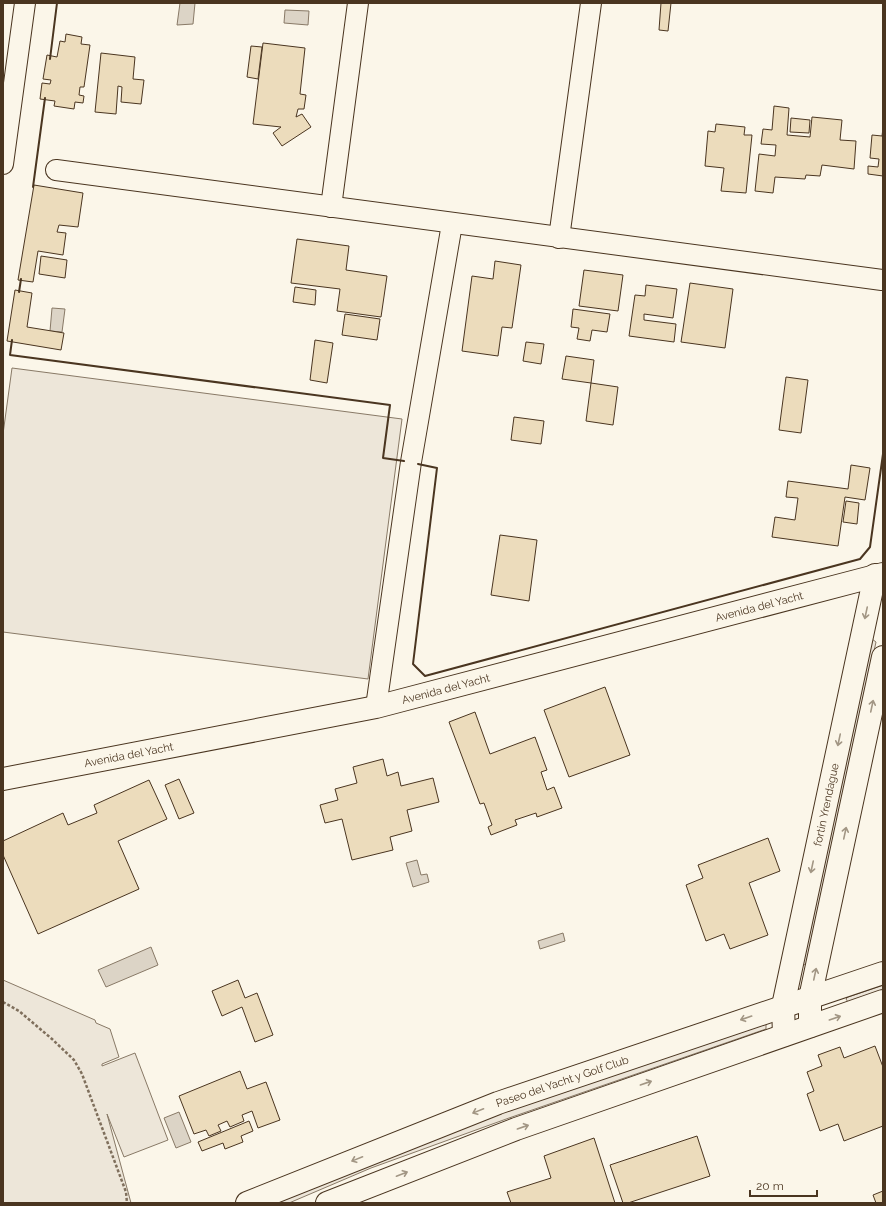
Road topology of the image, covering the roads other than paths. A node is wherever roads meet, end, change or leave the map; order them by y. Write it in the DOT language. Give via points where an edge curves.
graph roads {
  1 [pos="25,3"];
  2 [pos="358,3"];
  3 [pos="591,3"];
  4 [pos="3,164"];
  5 [pos="56,170"];
  6 [pos="332,207"];
  7 [pos="452,224"];
  8 [pos="559,238"];
  9 [pos="882,280"];
  10 [pos="879,574"];
  11 [pos="883,657"];
  12 [pos="376,707"];
  13 [pos="3,779"];
  14 [pos="883,973"];
  15 [pos="810,998"];
  16 [pos="883,1002"];
  17 [pos="783,1006"];
  18 [pos="810,1026"];
  19 [pos="784,1034"];
  20 [pos="247,1203"];
  21 [pos="327,1203"];
  1 -- 4 [label="street"];
  2 -- 6 [label="street"];
  3 -- 8 [label="street"];
  5 -- 6 [label="street"];
  6 -- 7 [label="street"];
  7 -- 8 [label="street"];
  7 -- 12 [label="street" via="411,462"];
  8 -- 9 [label="street"];
  10 -- 12 [label="street, Avenida del Yacht"];
  10 -- 17 [label="street, fortin Yrendague, one-way"];
  15 -- 11 [label="street, one-way"];
  12 -- 13 [label="street, Avenida del Yacht"];
  14 -- 15 [label="street, Paseo del Yacht y Golf Club"];
  15 -- 17 [label="street, Paseo del Yacht y Golf Club"];
  15 -- 18 [label="street"];
  18 -- 16 [label="street, one-way"];
  17 -- 19 [label="street, fortin Yrendague"];
  17 -- 20 [label="street, Paseo del Yacht y Golf Club, one-way" via="498,1103"];
  18 -- 19 [label="street"];
  21 -- 19 [label="street, one-way" via="516,1129"];
}
